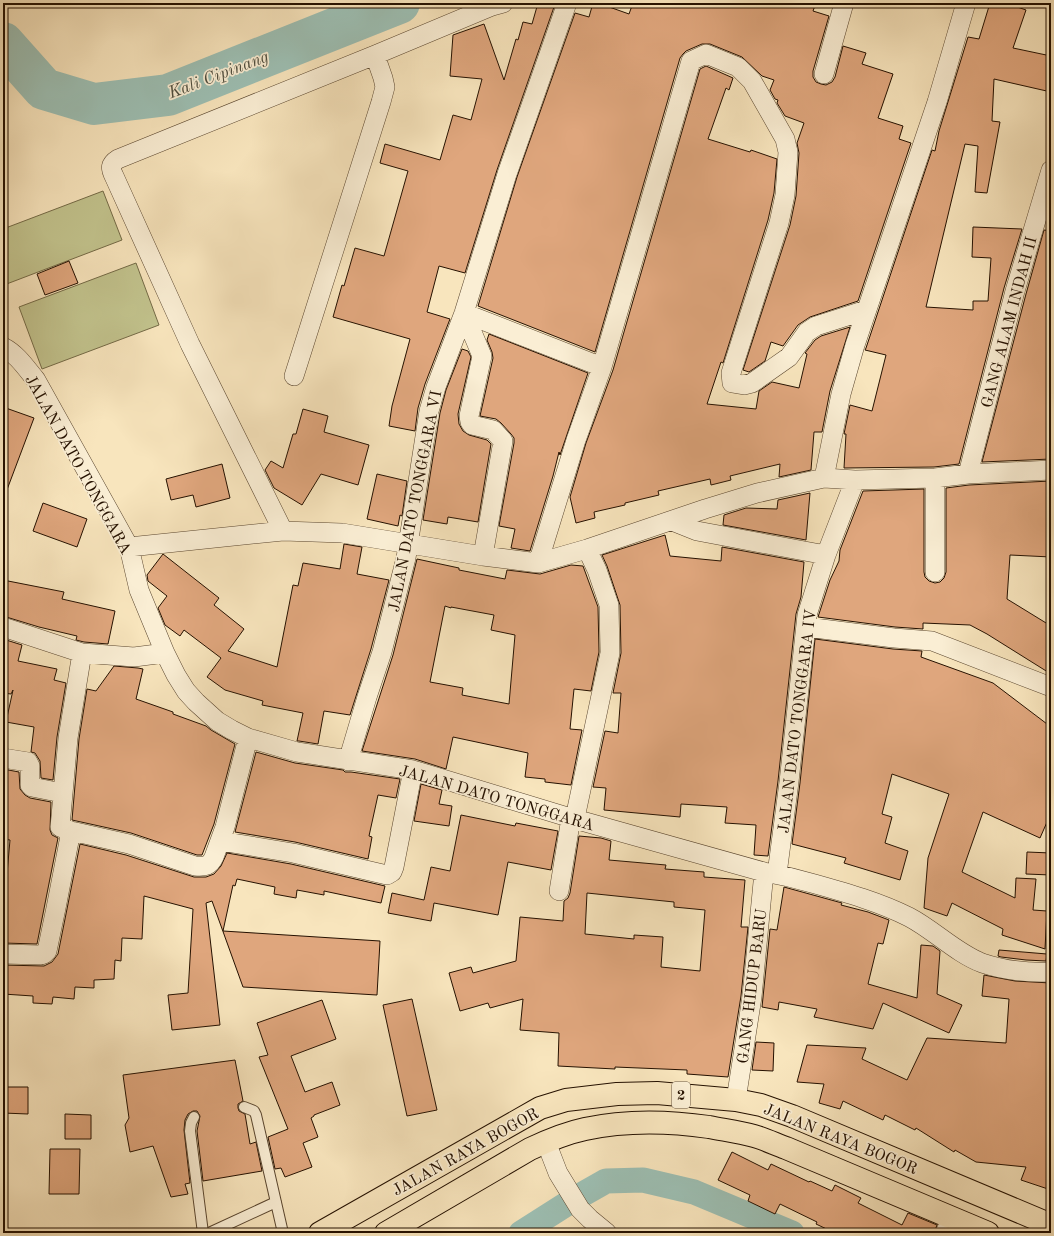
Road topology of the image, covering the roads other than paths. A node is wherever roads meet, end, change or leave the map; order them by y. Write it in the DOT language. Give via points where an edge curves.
graph roads {
  1 [pos="503,3"];
  2 [pos="567,3"];
  3 [pos="844,3"];
  4 [pos="966,3"];
  5 [pos="375,55"];
  6 [pos="824,74"];
  7 [pos="1051,170"];
  8 [pos="866,310"];
  9 [pos="464,313"];
  10 [pos="3,347"];
  11 [pos="602,367"];
  12 [pos="294,376"];
  13 [pos="1051,470"];
  14 [pos="968,474"];
  15 [pos="824,478"];
  16 [pos="935,478"];
  17 [pos="855,480"];
  18 [pos="672,521"];
  19 [pos="283,531"];
  20 [pos="409,544"];
  21 [pos="129,547"];
  22 [pos="587,549"];
  23 [pos="826,555"];
  24 [pos="483,556"];
  25 [pos="538,562"];
  26 [pos="935,572"];
  27 [pos="3,627"];
  28 [pos="806,628"];
  29 [pos="82,653"];
  30 [pos="165,653"];
  31 [pos="1051,687"];
  32 [pos="248,738"];
  33 [pos="3,758"];
  34 [pos="348,760"];
  35 [pos="413,770"];
  36 [pos="62,793"];
  37 [pos="573,818"];
  38 [pos="71,831"];
  39 [pos="220,841"];
  40 [pos="771,873"];
  41 [pos="560,891"];
  42 [pos="3,954"];
  43 [pos="1051,972"];
  44 [pos="736,1100"];
  45 [pos="244,1107"];
  46 [pos="194,1117"];
  47 [pos="546,1142"];
  48 [pos="276,1202"];
  49 [pos="949,1226"];
  50 [pos="1051,1226"];
  51 [pos="203,1233"];
  52 [pos="209,1233"];
  53 [pos="283,1233"];
  54 [pos="320,1233"];
  55 [pos="387,1233"];
  56 [pos="607,1233"];
  57 [pos="988,1233"];
  1 -- 5 [label="street"];
  2 -- 9 [label="street, JALAN DATO TONGGARA VI" via="507,174"];
  3 -- 6 [label="street"];
  4 -- 8 [label="street" via="937,102"];
  5 -- 12 [label="street" via="383,78 381,102"];
  5 -- 19 [label="street" via="118,159 112,166 114,176 190,344"];
  7 -- 14 [label="street, GANG ALAM INDAH II" via="1015,291"];
  8 -- 11 [label="street" via="816,326 807,332 789,357 752,383 732,383 731,373 779,224 785,195 788,152 785,139 752,81 738,68 706,54 691,61"];
  8 -- 15 [label="street" via="841,394"];
  9 -- 11 [label="street"];
  9 -- 20 [label="street, JALAN DATO TONGGARA VI" via="429,411"];
  9 -- 24 [label="street" via="482,356 469,416 470,422 472,425 493,430 503,441"];
  10 -- 21 [label="street, JALAN DATO TONGGARA" via="24,364 36,380"];
  11 -- 25 [label="street"];
  13 -- 14 [label="street"];
  14 -- 16 [label="street"];
  15 -- 17 [label="street"];
  15 -- 18 [label="street" via="757,493"];
  16 -- 17 [label="street"];
  16 -- 26 [label="street"];
  17 -- 23 [label="street, JALAN DATO TONGGARA IV"];
  18 -- 22 [label="street"];
  18 -- 23 [label="street" via="697,531"];
  19 -- 20 [label="street" via="342,533"];
  19 -- 21 [label="street"];
  20 -- 24 [label="street"];
  20 -- 34 [label="street, JALAN DATO TONGGARA VI" via="382,652"];
  21 -- 30 [label="street, JALAN DATO TONGGARA" via="139,590"];
  22 -- 25 [label="street"];
  22 -- 37 [label="street" via="609,606 610,653"];
  23 -- 28 [label="street, JALAN DATO TONGGARA IV" via="807,615"];
  24 -- 25 [label="street"];
  27 -- 29 [label="street"];
  28 -- 31 [label="street" via="932,641"];
  28 -- 40 [label="street, JALAN DATO TONGGARA IV" via="789,782"];
  29 -- 30 [label="street" via="134,657"];
  29 -- 36 [label="street"];
  30 -- 32 [label="street, JALAN DATO TONGGARA" via="186,691 217,721"];
  32 -- 34 [label="street, JALAN DATO TONGGARA" via="297,752"];
  32 -- 39 [label="street"];
  33 -- 36 [label="street" via="28,762 32,788"];
  34 -- 35 [label="street, JALAN DATO TONGGARA"];
  35 -- 37 [label="street, JALAN DATO TONGGARA"];
  35 -- 39 [label="street" via="394,867 388,875 293,853"];
  36 -- 38 [label="street" via="60,827"];
  37 -- 40 [label="street, JALAN DATO TONGGARA"];
  37 -- 41 [label="street"];
  38 -- 39 [label="street" via="129,844 195,866 207,866 212,862"];
  38 -- 42 [label="street" via="47,951 41,955"];
  40 -- 43 [label="street, JALAN DATO TONGGARA" via="864,898 884,906 910,918 981,962 1034,973"];
  40 -- 44 [label="street, GANG HIDUP BARU"];
  44 -- 50 [label="highway, JALAN RAYA BOGOR / 2" via="761,1105 792,1116"];
  44 -- 54 [label="highway, JALAN RAYA BOGOR / 2" via="657,1093 617,1094 566,1100 540,1108"];
  45 -- 48 [label="lane" via="256,1115"];
  46 -- 51 [label="lane" via="190,1131"];
  47 -- 49 [label="highway, JALAN RAYA BOGOR / 2" via="584,1129 651,1122 684,1124 753,1136 786,1148"];
  47 -- 55 [label="highway, JALAN RAYA BOGOR / 2"];
  47 -- 56 [label="street" via="558,1173 580,1209"];
  48 -- 52 [label="lane"];
  48 -- 53 [label="lane"];
  49 -- 57 [label="highway, JALAN RAYA BOGOR / 2"];
}
